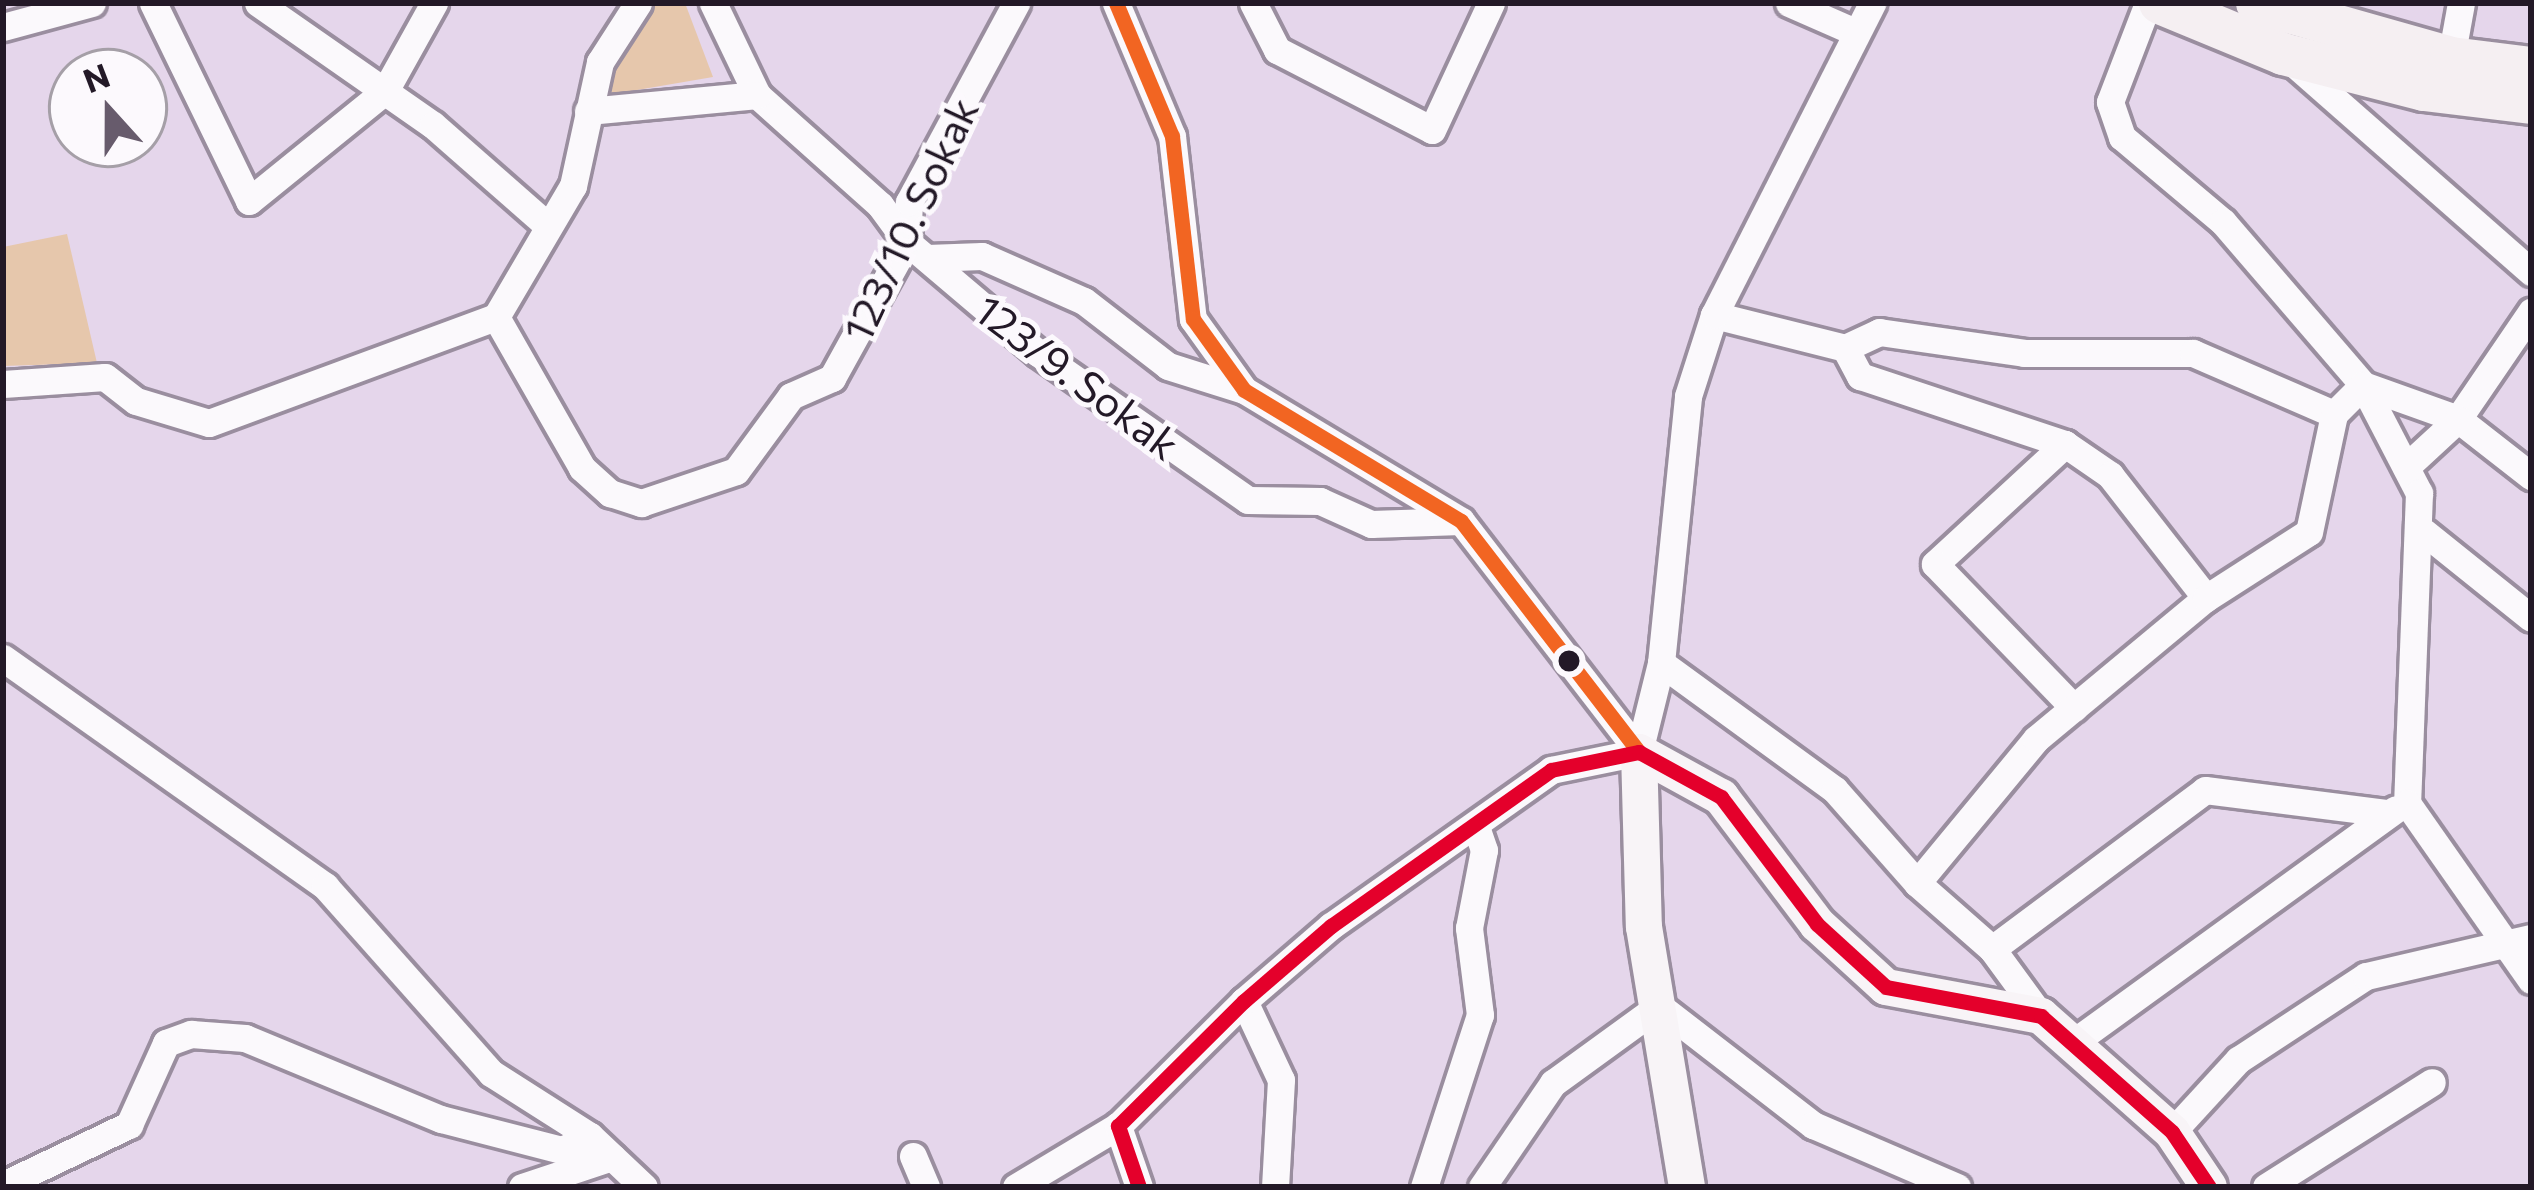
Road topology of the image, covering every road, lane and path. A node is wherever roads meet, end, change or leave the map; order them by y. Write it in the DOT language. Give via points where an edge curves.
graph roads {
  1 [pos="92,3"];
  2 [pos="153,3"];
  3 [pos="258,3"];
  4 [pos="434,3"];
  5 [pos="638,3"];
  6 [pos="713,3"];
  7 [pos="1016,3"];
  8 [pos="1116,3"];
  9 [pos="1253,3"];
  10 [pos="1491,3"];
  11 [pos="1789,3"];
  12 [pos="1872,3"];
  13 [pos="2148,3"];
  14 [pos="2160,3"];
  15 [pos="2257,3"];
  16 [pos="2461,3"];
  17 [pos="3,27"];
  18 [pos="1855,32"];
  19 [pos="2282,54"];
  20 [pos="2451,58"];
  21 [pos="2531,68"];
  22 [pos="385,91"];
  23 [pos="758,95"];
  24 [pos="2531,103"];
  25 [pos="588,111"];
  26 [pos="548,226"];
  27 [pos="917,250"];
  28 [pos="2531,272"];
  29 [pos="2531,312"];
  30 [pos="1714,315"];
  31 [pos="496,317"];
  32 [pos="1845,348"];
  33 [pos="3,384"];
  34 [pos="2363,385"];
  35 [pos="1244,390"];
  36 [pos="2334,414"];
  37 [pos="2458,419"];
  38 [pos="2065,444"];
  39 [pos="2406,466"];
  40 [pos="2531,476"];
  41 [pos="1461,521"];
  42 [pos="2424,532"];
  43 [pos="2206,598"];
  44 [pos="2531,618"];
  45 [pos="3,658"];
  46 [pos="1660,663"];
  47 [pos="2074,708"];
  48 [pos="1639,752"];
  49 [pos="2397,808"];
  50 [pos="1477,830"];
  51 [pos="1917,883"];
  52 [pos="2519,944"];
  53 [pos="1992,950"];
  54 [pos="2531,980"];
  55 [pos="1244,1001"];
  56 [pos="1659,1006"];
  57 [pos="2041,1016"];
  58 [pos="2074,1042"];
  59 [pos="2432,1082"];
  60 [pos="1118,1126"];
  61 [pos="2172,1132"];
  62 [pos="590,1136"];
  63 [pos="913,1156"];
  64 [pos="612,1157"];
  65 [pos="2202,1184"];
  66 [pos="3,1185"];
  67 [pos="522,1187"];
  68 [pos="644,1187"];
  69 [pos="926,1187"];
  70 [pos="1016,1187"];
  71 [pos="1139,1187"];
  72 [pos="1274,1187"];
  73 [pos="1424,1187"];
  74 [pos="1482,1187"];
  75 [pos="1687,1187"];
  76 [pos="1957,1187"];
  77 [pos="2266,1187"];
  1 -- 17 [label="street"];
  2 -- 22 [label="street" via="250,201"];
  3 -- 22 [label="street"];
  4 -- 22 [label="street"];
  5 -- 25 [label="street" via="600,62"];
  6 -- 23 [label="street, 123/9. Sokak"];
  7 -- 27 [label="street, 123/10. Sokak" via="909,202"];
  8 -- 35 [label="street" via="1172,136 1193,319"];
  9 -- 10 [label="street" via="1276,50 1432,130"];
  11 -- 18 [label="street"];
  12 -- 18 [label="street"];
  13 -- 34 [label="street" via="2110,102 2122,136 2223,222"];
  14 -- 19 [label="main road"];
  15 -- 20 [label="main road"];
  16 -- 20 [label="street"];
  18 -- 30 [label="street"];
  19 -- 24 [label="main road" via="2424,91"];
  19 -- 28 [label="street"];
  20 -- 21 [label="main road"];
  22 -- 26 [label="street"];
  23 -- 25 [label="street"];
  23 -- 27 [label="street, 123/9. Sokak" via="880,205"];
  25 -- 26 [label="street" via="573,186"];
  26 -- 31 [label="street"];
  27 -- 31 [label="street, 123/10. Sokak" via="832,378 791,396 736,471 641,503 610,493 583,469"];
  27 -- 35 [label="street" via="982,256 1084,302 1168,365"];
  27 -- 41 [label="street, 123/9. Sokak" via="1038,353 1248,500 1320,501 1371,524"];
  29 -- 37 [label="street"];
  30 -- 32 [label="street"];
  30 -- 46 [label="street" via="1688,396"];
  31 -- 33 [label="street" via="209,424 136,401 105,377"];
  32 -- 36 [label="street" via="1880,332 2024,352 2193,353"];
  32 -- 38 [label="street" via="1860,376"];
  34 -- 36 [label="street"];
  34 -- 37 [label="street"];
  34 -- 39 [label="street"];
  35 -- 41 [label="street"];
  36 -- 43 [label="street" via="2309,532"];
  37 -- 39 [label="street"];
  37 -- 40 [label="street"];
  38 -- 43 [label="street" via="2110,476"];
  38 -- 47 [label="street" via="1935,564"];
  39 -- 42 [label="street"];
  41 -- 48 [label="street"];
  42 -- 44 [label="street"];
  42 -- 49 [label="street"];
  43 -- 47 [label="street"];
  45 -- 62 [label="street" via="325,886 491,1073"];
  46 -- 48 [label="street"];
  46 -- 51 [label="street" via="1790,751"];
  47 -- 51 [label="street"];
  48 -- 50 [label="street" via="1551,770"];
  48 -- 56 [label="street" via="1644,927"];
  48 -- 57 [label="street" via="1721,797 1817,924 1886,986"];
  49 -- 52 [label="street"];
  49 -- 53 [label="street" via="2205,790"];
  49 -- 58 [label="street"];
  50 -- 55 [label="street" via="1331,926"];
  50 -- 73 [label="street" via="1484,850 1469,928 1480,1016"];
  51 -- 53 [label="street"];
  52 -- 54 [label="street"];
  52 -- 61 [label="street" via="2366,976 2238,1060"];
  53 -- 57 [label="street"];
  55 -- 60 [label="street"];
  55 -- 72 [label="street" via="1281,1080"];
  56 -- 74 [label="street" via="1553,1083"];
  56 -- 75 [label="street"];
  56 -- 76 [label="street" via="1813,1125"];
  57 -- 58 [label="street"];
  58 -- 61 [label="street"];
  59 -- 77 [label="street"];
  60 -- 70 [label="street"];
  60 -- 71 [label="street"];
  61 -- 65 [label="street"];
  62 -- 64 [label="street"];
  62 -- 66 [label="street" via="562,1150 542,1145 442,1119 245,1038 191,1034 166,1043 129,1125"];
  63 -- 69 [label="street"];
  64 -- 67 [label="street"];
  64 -- 68 [label="street"];
}
